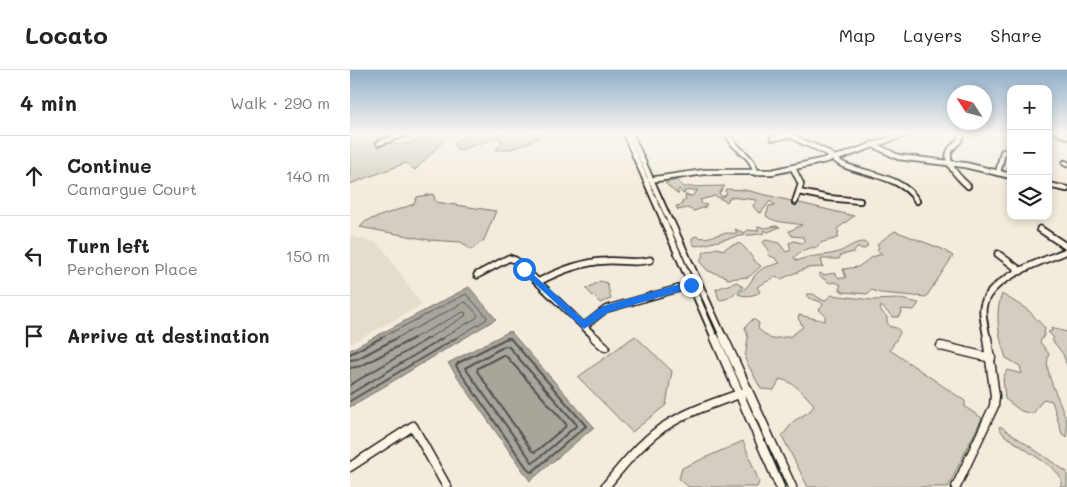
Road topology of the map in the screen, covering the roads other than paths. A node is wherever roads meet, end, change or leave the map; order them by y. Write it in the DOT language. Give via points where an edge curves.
graph roads {
  1 [pos="633,152"];
  2 [pos="639,152"];
  3 [pos="743,152"];
  4 [pos="827,152"];
  5 [pos="850,152"];
  6 [pos="889,152"];
  7 [pos="949,152"];
  8 [pos="1004,152"];
  9 [pos="835,158"];
  10 [pos="950,164"];
  11 [pos="793,168"];
  12 [pos="998,173"];
  13 [pos="756,174"];
  14 [pos="1007,175"];
  15 [pos="652,181"];
  16 [pos="646,183"];
  17 [pos="968,186"];
  18 [pos="1052,186"];
  19 [pos="1067,189"];
  20 [pos="799,192"];
  21 [pos="860,201"];
  22 [pos="917,201"];
  23 [pos="795,202"];
  24 [pos="1040,229"];
  25 [pos="1067,247"];
  26 [pos="1067,251"];
  27 [pos="998,254"];
  28 [pos="650,260"];
  29 [pos="1020,271"];
  30 [pos="477,275"];
  31 [pos="538,282"];
  32 [pos="691,285"];
  33 [pos="584,326"];
  34 [pos="941,346"];
  35 [pos="605,347"];
  36 [pos="991,358"];
  37 [pos="748,391"];
  38 [pos="740,394"];
  39 [pos="350,467"];
  40 [pos="447,487"];
  41 [pos="605,487"];
  42 [pos="780,487"];
  43 [pos="792,487"];
  44 [pos="956,487"];
  1 -- 16 [label="street"];
  2 -- 15 [label="street"];
  3 -- 13 [label="street" via="751,158"];
  4 -- 9 [label="street"];
  5 -- 9 [label="street"];
  6 -- 10 [label="street" via="898,157"];
  7 -- 10 [label="street"];
  8 -- 12 [label="street"];
  9 -- 11 [label="street"];
  9 -- 22 [label="street" via="844,166 873,173 903,187"];
  10 -- 12 [label="street"];
  10 -- 17 [label="street"];
  11 -- 13 [label="street"];
  11 -- 20 [label="street" via="801,178"];
  12 -- 14 [label="street"];
  13 -- 15 [label="street" via="704,172"];
  15 -- 16 [label="street"];
  15 -- 37 [label="street"];
  16 -- 32 [label="street"];
  18 -- 19 [label="street"];
  20 -- 21 [label="street"];
  20 -- 23 [label="street"];
  24 -- 25 [label="street"];
  26 -- 29 [label="street"];
  27 -- 29 [label="street"];
  28 -- 31 [label="street" via="639,263 602,261 553,274"];
  29 -- 36 [label="street" via="985,298 983,308"];
  30 -- 31 [label="street" via="509,258 516,260"];
  31 -- 33 [label="street"];
  32 -- 33 [label="street" via="606,309"];
  32 -- 38 [label="street"];
  33 -- 35 [label="street"];
  34 -- 36 [label="street"];
  36 -- 44 [label="street" via="994,406"];
  37 -- 38 [label="street"];
  37 -- 43 [label="street"];
  38 -- 41 [label="street" via="658,430"];
  38 -- 42 [label="street"];
  39 -- 40 [label="street" via="412,426"];
}
